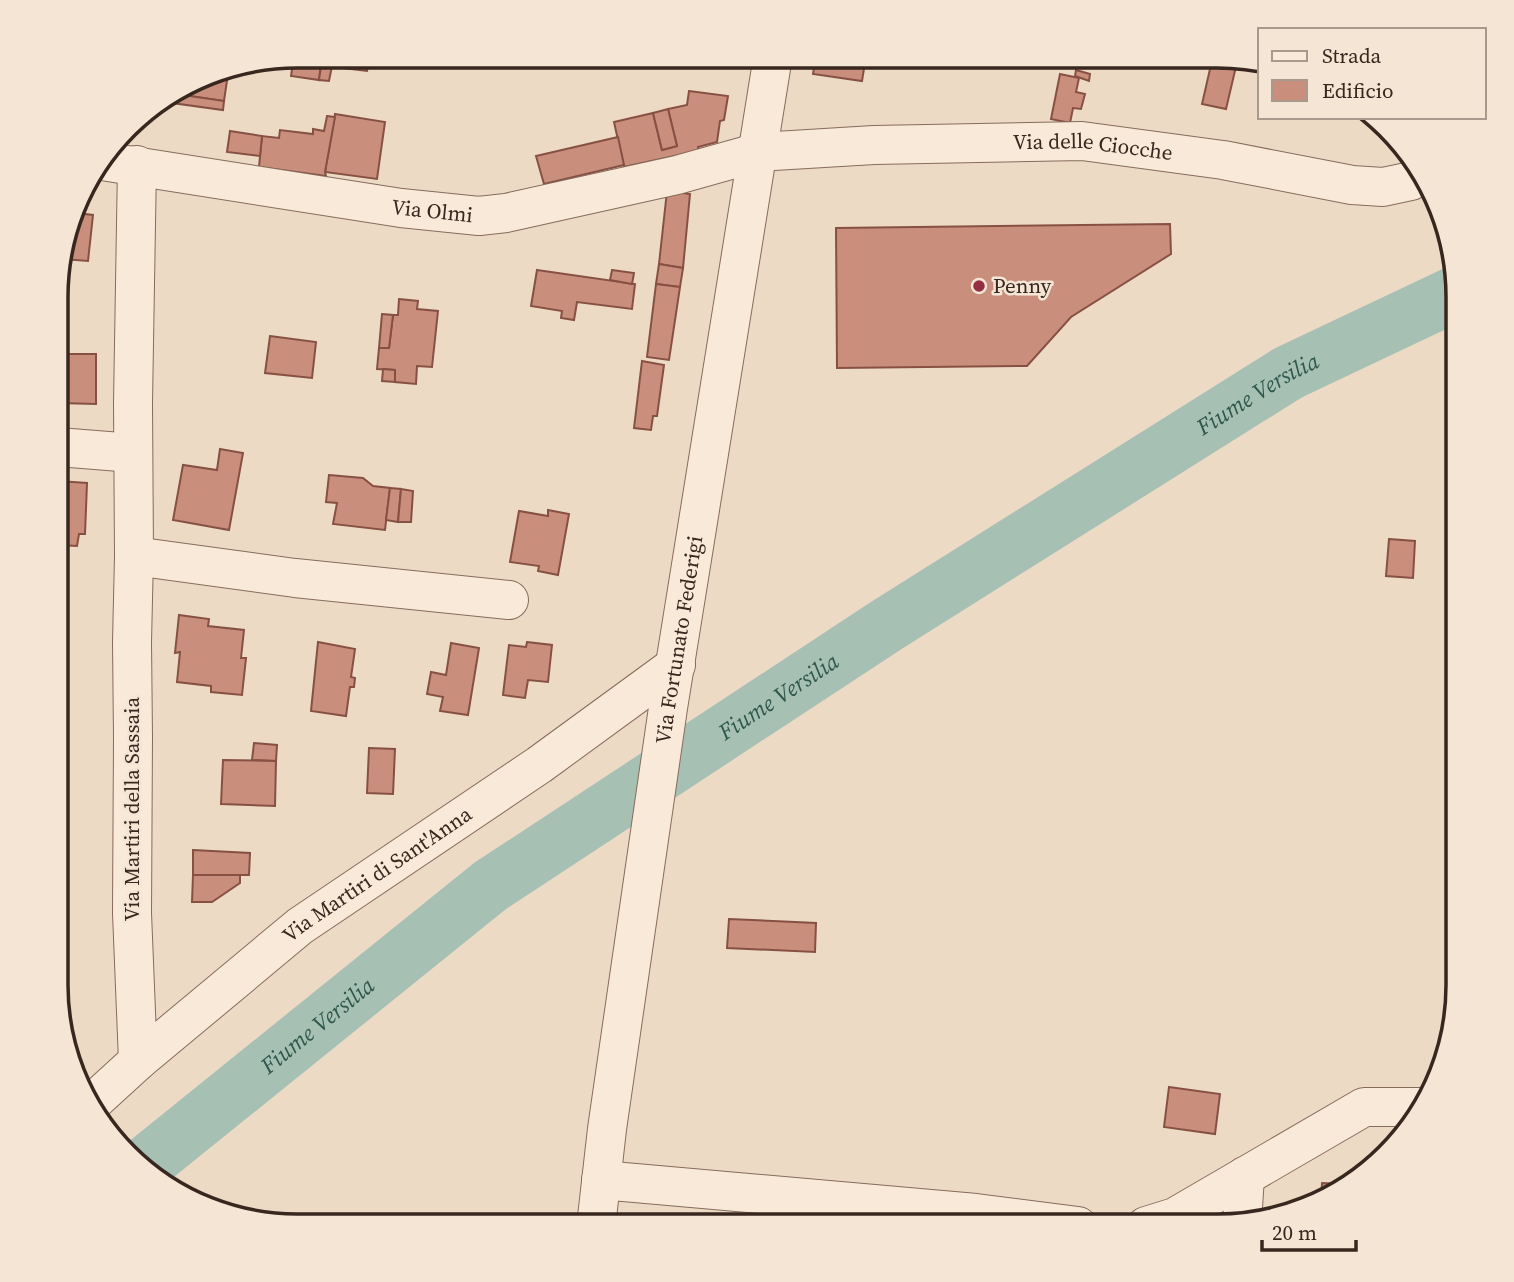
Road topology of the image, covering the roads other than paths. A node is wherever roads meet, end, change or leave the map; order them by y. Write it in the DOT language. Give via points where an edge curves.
graph roads {
  1 [pos="771,69"];
  2 [pos="759,152"];
  3 [pos="119,163"];
  4 [pos="1413,180"];
  5 [pos="68,448"];
  6 [pos="133,453"];
  7 [pos="134,556"];
  8 [pos="509,600"];
  9 [pos="676,665"];
  10 [pos="138,1061"];
  11 [pos="98,1097"];
  12 [pos="1410,1107"];
  13 [pos="1245,1176"];
  14 [pos="601,1180"];
  15 [pos="1243,1212"];
  16 [pos="922,1213"];
  17 [pos="1182,1213"];
  18 [pos="597,1214"];
  1 -- 2 [label="street, Via Fortunato Federigi"];
  2 -- 3 [label="street, Via Olmi" via="677,175 479,216 327,198"];
  2 -- 4 [label="street, Via delle Ciocche" via="1082,141 1223,160 1352,185 1383,187"];
  2 -- 9 [label="street, Via Fortunato Federigi"];
  3 -- 6 [label="street, Via Martiri della Sassaia"];
  5 -- 6 [label="street"];
  6 -- 7 [label="street, Via Martiri della Sassaia"];
  7 -- 8 [label="street"];
  7 -- 10 [label="street, Via Martiri della Sassaia" via="132,913"];
  9 -- 10 [label="street, Via Martiri di Sant'Anna" via="539,765 300,926"];
  9 -- 14 [label="street, Via Fortunato Federigi"];
  10 -- 11 [label="street, Via Martiri di Sant'Anna"];
  12 -- 13 [label="street" via="1364,1107"];
  13 -- 15 [label="street"];
  13 -- 17 [label="street"];
  14 -- 16 [label="street"];
  14 -- 18 [label="street, Via Fortunato Federigi"];
}
